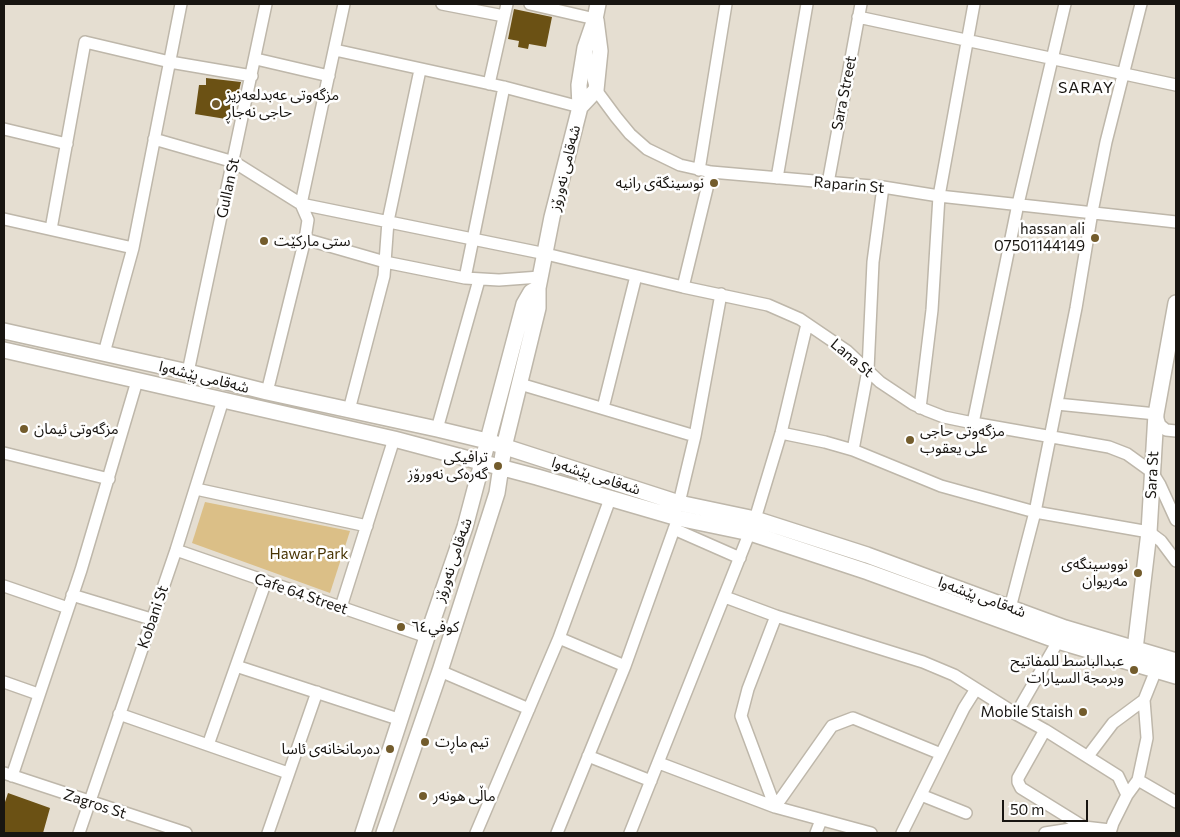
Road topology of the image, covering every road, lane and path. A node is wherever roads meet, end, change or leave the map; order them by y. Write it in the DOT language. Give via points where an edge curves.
graph roads {
  1 [pos="181,4"];
  2 [pos="266,4"];
  3 [pos="344,4"];
  4 [pos="442,4"];
  5 [pos="507,4"];
  6 [pos="530,4"];
  7 [pos="726,4"];
  8 [pos="807,4"];
  9 [pos="861,4"];
  10 [pos="974,4"];
  11 [pos="1064,4"];
  12 [pos="1141,4"];
  13 [pos="597,11"];
  14 [pos="504,16"];
  15 [pos="858,17"];
  16 [pos="968,41"];
  17 [pos="585,48"];
  18 [pos="335,50"];
  19 [pos="1051,58"];
  20 [pos="256,59"];
  21 [pos="170,62"];
  22 [pos="420,70"];
  23 [pos="1123,74"];
  24 [pos="252,76"];
  25 [pos="329,76"];
  26 [pos="489,84"];
  27 [pos="1176,85"];
  28 [pos="504,88"];
  29 [pos="596,90"];
  30 [pos="580,107"];
  31 [pos="4,129"];
  32 [pos="154,140"];
  33 [pos="66,144"];
  34 [pos="234,162"];
  35 [pos="699,170"];
  36 [pos="712,172"];
  37 [pos="777,178"];
  38 [pos="828,183"];
  39 [pos="883,187"];
  40 [pos="939,196"];
  41 [pos="301,204"];
  42 [pos="1018,204"];
  43 [pos="1092,212"];
  44 [pos="4,219"];
  45 [pos="388,221"];
  46 [pos="1176,222"];
  47 [pos="51,229"];
  48 [pos="472,238"];
  49 [pos="305,239"];
  50 [pos="132,248"];
  51 [pos="546,254"];
  52 [pos="385,262"];
  53 [pos="636,276"];
  54 [pos="465,278"];
  55 [pos="478,280"];
  56 [pos="539,282"];
  57 [pos="683,287"];
  58 [pos="721,294"];
  59 [pos="1176,303"];
  60 [pos="807,324"];
  61 [pos="4,332"];
  62 [pos="62,344"];
  63 [pos="4,350"];
  64 [pos="104,353"];
  65 [pos="58,363"];
  66 [pos="868,370"];
  67 [pos="188,372"];
  68 [pos="137,381"];
  69 [pos="520,384"];
  70 [pos="267,392"];
  71 [pos="223,400"];
  72 [pos="1056,404"];
  73 [pos="603,408"];
  74 [pos="920,408"];
  75 [pos="349,410"];
  76 [pos="1156,414"];
  77 [pos="973,423"];
  78 [pos="437,429"];
  79 [pos="1176,431"];
  80 [pos="780,433"];
  81 [pos="695,436"];
  82 [pos="1050,436"];
  83 [pos="394,439"];
  84 [pos="487,441"];
  85 [pos="504,447"];
  86 [pos="854,450"];
  87 [pos="4,453"];
  88 [pos="483,463"];
  89 [pos="502,467"];
  90 [pos="1152,472"];
  91 [pos="109,479"];
  92 [pos="196,489"];
  93 [pos="610,499"];
  94 [pos="1035,512"];
  95 [pos="677,517"];
  96 [pos="1176,520"];
  97 [pos="366,526"];
  98 [pos="752,526"];
  99 [pos="1149,532"];
  100 [pos="176,550"];
  101 [pos="740,558"];
  102 [pos="1176,561"];
  103 [pos="266,581"];
  104 [pos="4,586"];
  105 [pos="72,595"];
  106 [pos="725,597"];
  107 [pos="341,607"];
  108 [pos="68,608"];
  109 [pos="1010,608"];
  110 [pos="776,616"];
  111 [pos="151,620"];
  112 [pos="1062,635"];
  113 [pos="427,637"];
  114 [pos="559,638"];
  115 [pos="1135,649"];
  116 [pos="1176,661"];
  117 [pos="236,666"];
  118 [pos="625,666"];
  119 [pos="1156,670"];
  120 [pos="440,671"];
  121 [pos="1176,676"];
  122 [pos="4,682"];
  123 [pos="976,690"];
  124 [pos="317,692"];
  125 [pos="38,694"];
  126 [pos="1144,700"];
  127 [pos="529,709"];
  128 [pos="120,714"];
  129 [pos="1016,714"];
  130 [pos="401,720"];
  131 [pos="1045,730"];
  132 [pos="208,745"];
  133 [pos="940,754"];
  134 [pos="588,756"];
  135 [pos="1088,756"];
  136 [pos="659,763"];
  137 [pos="288,773"];
  138 [pos="8,775"];
  139 [pos="1138,780"];
  140 [pos="651,781"];
  141 [pos="921,795"];
  142 [pos="1127,795"];
  143 [pos="89,802"];
  144 [pos="1176,802"];
  145 [pos="775,807"];
  146 [pos="966,813"];
  147 [pos="821,820"];
  148 [pos="1084,827"];
  149 [pos="1110,832"];
  150 [pos="79,833"];
  151 [pos="186,833"];
  152 [pos="268,833"];
  153 [pos="363,833"];
  154 [pos="384,833"];
  155 [pos="476,833"];
  156 [pos="556,833"];
  157 [pos="630,833"];
  158 [pos="816,833"];
  159 [pos="871,833"];
  160 [pos="902,833"];
  161 [pos="1045,833"];
  1 -- 21 [label="street"];
  2 -- 20 [label="street, Gullan St"];
  3 -- 18 [label="street"];
  4 -- 14 [label="street"];
  5 -- 14 [label="street"];
  6 -- 13 [label="street"];
  7 -- 35 [label="street"];
  8 -- 37 [label="street"];
  9 -- 15 [label="street, Sara Street"];
  10 -- 16 [label="street"];
  11 -- 19 [label="street"];
  12 -- 23 [label="street"];
  13 -- 17 [label="main road, شەقامی نەورۆز"];
  13 -- 29 [label="main road" via="600,51"];
  14 -- 26 [label="street"];
  15 -- 16 [label="street"];
  15 -- 38 [label="street, Sara Street"];
  16 -- 19 [label="street"];
  16 -- 40 [label="street"];
  17 -- 29 [label="street, Raparin St"];
  17 -- 30 [label="main road, شەقامی نەورۆز" via="579,85"];
  18 -- 22 [label="street"];
  18 -- 25 [label="street"];
  19 -- 23 [label="street"];
  19 -- 42 [label="street"];
  20 -- 24 [label="street, Gullan St"];
  20 -- 25 [label="street"];
  21 -- 24 [label="street"];
  21 -- 32 [label="street"];
  21 -- 33 [label="street" via="85,42"];
  22 -- 26 [label="street"];
  22 -- 45 [label="street"];
  23 -- 27 [label="street"];
  23 -- 43 [label="street"];
  24 -- 34 [label="street, Gullan St"];
  25 -- 41 [label="street"];
  26 -- 28 [label="street"];
  28 -- 30 [label="street"];
  28 -- 48 [label="street"];
  29 -- 30 [label="main road, شەقامی نەورۆز"];
  29 -- 35 [label="street, Raparin St" via="630,134 647,149"];
  30 -- 51 [label="main road, شەقامی نەورۆز" via="552,216"];
  31 -- 33 [label="street"];
  32 -- 34 [label="street"];
  32 -- 50 [label="street"];
  33 -- 47 [label="street"];
  34 -- 41 [label="street"];
  34 -- 67 [label="street, Gullan St"];
  35 -- 36 [label="street, Raparin St"];
  36 -- 37 [label="street, Raparin St"];
  36 -- 57 [label="street"];
  37 -- 38 [label="street, Raparin St"];
  38 -- 39 [label="street, Raparin St"];
  39 -- 40 [label="street, Raparin St"];
  39 -- 66 [label="street" via="872,262"];
  40 -- 42 [label="street, Raparin St"];
  40 -- 74 [label="street" via="932,310"];
  41 -- 45 [label="street, Lana St"];
  41 -- 49 [label="street" via="308,220"];
  42 -- 43 [label="street, Raparin St"];
  42 -- 77 [label="street"];
  43 -- 46 [label="street, Raparin St"];
  43 -- 72 [label="street"];
  44 -- 47 [label="street"];
  45 -- 48 [label="street, Lana St"];
  45 -- 52 [label="street"];
  47 -- 50 [label="street"];
  48 -- 51 [label="street, Lana St"];
  48 -- 54 [label="street"];
  49 -- 52 [label="street"];
  49 -- 70 [label="street"];
  50 -- 64 [label="street"];
  51 -- 53 [label="street, Lana St"];
  51 -- 56 [label="main road, شەقامی نەورۆز"];
  52 -- 54 [label="street"];
  52 -- 75 [label="street"];
  53 -- 57 [label="street, Lana St"];
  53 -- 73 [label="street"];
  54 -- 55 [label="street"];
  55 -- 56 [label="street"];
  55 -- 78 [label="street"];
  56 -- 69 [label="main road, شەقامی نەورۆز" via="538,308"];
  56 -- 84 [label="main road, شەقامی نەورۆز" via="524,304"];
  57 -- 58 [label="street, Lana St"];
  58 -- 60 [label="street, Lana St" via="768,305"];
  58 -- 81 [label="street"];
  59 -- 76 [label="main road, Sara St"];
  60 -- 66 [label="street, Lana St" via="847,351"];
  60 -- 80 [label="street"];
  61 -- 62 [label="main road, شەقامی پێشەوا"];
  62 -- 64 [label="main road, شەقامی پێشەوا"];
  62 -- 65 [label="main road"];
  63 -- 65 [label="main road, شەقامی پێشەوا"];
  64 -- 67 [label="main road, شەقامی پێشەوا"];
  65 -- 68 [label="main road, شەقامی پێشەوا"];
  66 -- 74 [label="street, Lana St" via="880,382"];
  66 -- 86 [label="street"];
  67 -- 70 [label="main road, شەقامی پێشەوا"];
  68 -- 71 [label="main road, شەقامی پێشەوا"];
  68 -- 91 [label="street"];
  69 -- 73 [label="street"];
  69 -- 85 [label="main road, شەقامی نەورۆز"];
  70 -- 75 [label="main road, شەقامی پێشەوا"];
  71 -- 83 [label="main road, شەقامی پێشەوا"];
  71 -- 92 [label="street, Kobani St"];
  72 -- 76 [label="street"];
  72 -- 82 [label="street"];
  73 -- 81 [label="street"];
  74 -- 77 [label="street, Lana St"];
  75 -- 78 [label="main road, شەقامی پێشەوا"];
  76 -- 79 [label="street" via="1160,425 1166,430"];
  76 -- 90 [label="main road, Sara St"];
  77 -- 82 [label="street, Lana St"];
  78 -- 84 [label="main road, شەقامی پێشەوا"];
  80 -- 86 [label="street"];
  80 -- 98 [label="street"];
  81 -- 95 [label="street"];
  82 -- 90 [label="street, Lana St" via="1109,447 1127,454"];
  82 -- 94 [label="street"];
  83 -- 88 [label="main road, شەقامی پێشەوا"];
  83 -- 97 [label="street"];
  84 -- 85 [label="main road, شەقامی پێشەوا"];
  84 -- 88 [label="main road, شەقامی نەورۆز"];
  85 -- 89 [label="main road, شەقامی نەورۆز"];
  85 -- 95 [label="main road, شەقامی پێشەوا"];
  86 -- 94 [label="street" via="941,486"];
  87 -- 91 [label="street"];
  88 -- 89 [label="main road, شەقامی پێشەوا"];
  88 -- 113 [label="main road, شەقامی نەورۆز"];
  89 -- 93 [label="main road, شەقامی پێشەوا"];
  89 -- 120 [label="main road, شەقامی نەورۆز" via="490,519"];
  90 -- 96 [label="street"];
  90 -- 99 [label="main road, Sara St"];
  91 -- 105 [label="street"];
  92 -- 97 [label="street"];
  92 -- 100 [label="street, Kobani St"];
  93 -- 95 [label="main road, شەقامی پێشەوا"];
  93 -- 114 [label="street"];
  94 -- 99 [label="street"];
  94 -- 109 [label="street"];
  95 -- 98 [label="main road, شەقامی پێشەوا"];
  95 -- 101 [label="street"];
  95 -- 118 [label="street"];
  97 -- 107 [label="street"];
  98 -- 101 [label="street"];
  98 -- 109 [label="main road, شەقامی پێشەوا" via="867,555"];
  98 -- 112 [label="main road, شەقامی پێشەوا" via="868,572"];
  99 -- 102 [label="street" via="1161,541"];
  99 -- 115 [label="main road, Sara St"];
  100 -- 103 [label="street, Cafe 64 Street"];
  100 -- 111 [label="street, Kobani St"];
  101 -- 106 [label="street"];
  103 -- 107 [label="street, Cafe 64 Street"];
  103 -- 117 [label="street"];
  104 -- 108 [label="street"];
  105 -- 108 [label="street"];
  105 -- 111 [label="street"];
  106 -- 110 [label="street"];
  106 -- 136 [label="street"];
  107 -- 113 [label="street, Cafe 64 Street"];
  108 -- 125 [label="street"];
  109 -- 112 [label="main road, شەقامی پێشەوا"];
  110 -- 123 [label="street" via="922,662 954,675"];
  110 -- 145 [label="street" via="741,716"];
  111 -- 128 [label="street, Kobani St"];
  112 -- 115 [label="main road, شەقامی پێشەوا"];
  112 -- 119 [label="main road, شەقامی پێشەوا"];
  112 -- 129 [label="street"];
  113 -- 130 [label="main road, شەقامی نەورۆز"];
  114 -- 118 [label="street"];
  114 -- 127 [label="street"];
  115 -- 116 [label="main road, شەقامی پێشەوا"];
  117 -- 124 [label="street"];
  117 -- 132 [label="street"];
  118 -- 134 [label="street"];
  119 -- 121 [label="main road, شەقامی پێشەوا"];
  119 -- 126 [label="street"];
  120 -- 127 [label="street"];
  120 -- 154 [label="main road, شەقامی نەورۆز"];
  122 -- 125 [label="street"];
  123 -- 129 [label="street"];
  123 -- 133 [label="street"];
  124 -- 130 [label="street"];
  124 -- 137 [label="street"];
  125 -- 138 [label="street"];
  126 -- 135 [label="street" via="1113,723"];
  126 -- 139 [label="street" via="1147,738"];
  127 -- 155 [label="street"];
  128 -- 132 [label="street"];
  128 -- 143 [label="street, Kobani St"];
  129 -- 131 [label="street"];
  130 -- 153 [label="main road, شەقامی نەورۆز"];
  131 -- 135 [label="street"];
  131 -- 148 [label="street" via="1018,782 1021,788"];
  132 -- 137 [label="street"];
  133 -- 141 [label="street"];
  133 -- 145 [label="street" via="853,718 832,726"];
  134 -- 140 [label="street"];
  134 -- 156 [label="street"];
  135 -- 142 [label="street" via="1118,776"];
  136 -- 140 [label="street"];
  136 -- 145 [label="street"];
  137 -- 152 [label="street"];
  138 -- 143 [label="street, Zagros St"];
  139 -- 142 [label="street"];
  139 -- 144 [label="street"];
  140 -- 157 [label="street"];
  141 -- 146 [label="street"];
  141 -- 160 [label="street"];
  142 -- 149 [label="street"];
  143 -- 150 [label="street, Kobani St"];
  143 -- 151 [label="street, Zagros St"];
  145 -- 147 [label="street"];
  147 -- 158 [label="street"];
  147 -- 159 [label="street"];
  148 -- 149 [label="street"];
  148 -- 161 [label="street"];
}
